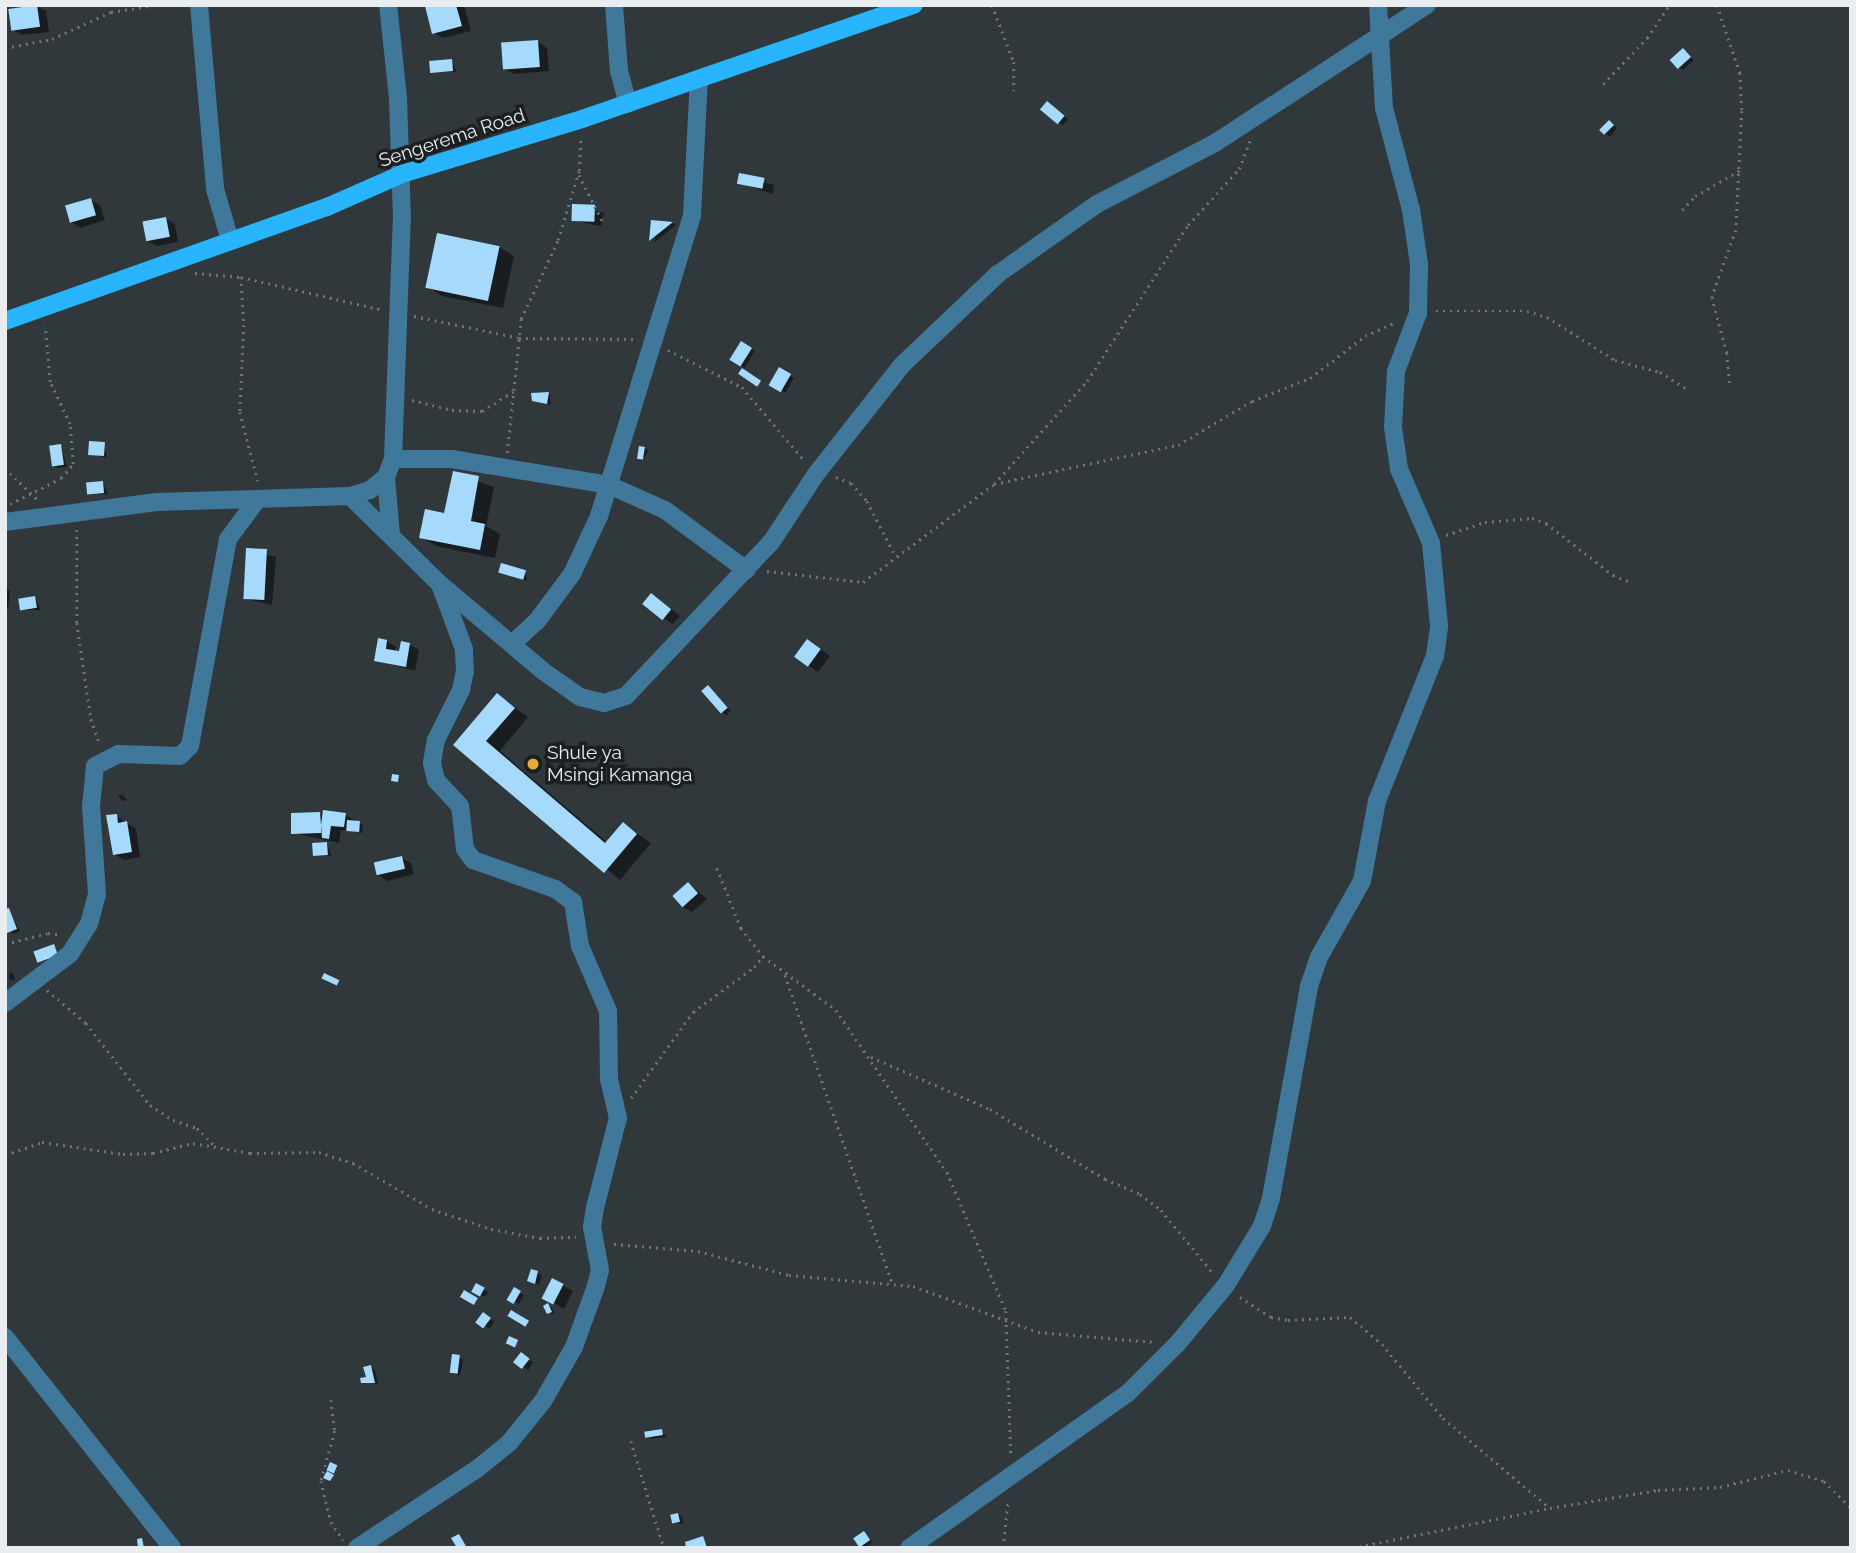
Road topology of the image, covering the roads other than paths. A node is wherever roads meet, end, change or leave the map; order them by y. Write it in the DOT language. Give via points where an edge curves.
graph roads {
  1 [pos="199,5"];
  2 [pos="388,5"];
  3 [pos="614,5"];
  4 [pos="915,5"];
  5 [pos="1378,5"];
  6 [pos="1427,5"];
  7 [pos="1377,38"];
  8 [pos="699,79"];
  9 [pos="628,104"];
  10 [pos="401,174"];
  11 [pos="230,240"];
  12 [pos="5,321"];
  13 [pos="393,459"];
  14 [pos="386,477"];
  15 [pos="609,485"];
  16 [pos="350,496"];
  17 [pos="257,500"];
  18 [pos="5,522"];
  19 [pos="391,535"];
  20 [pos="746,570"];
  21 [pos="441,585"];
  22 [pos="512,644"];
  23 [pos="5,1003"];
  24 [pos="5,1336"];
  25 [pos="172,1548"];
  26 [pos="357,1548"];
  27 [pos="909,1548"];
  1 -- 11 [label="street" via="215,189"];
  2 -- 10 [label="street"];
  3 -- 9 [label="street" via="619,71"];
  4 -- 8 [label="main road, Sengerema Road"];
  5 -- 7 [label="street"];
  6 -- 7 [label="street"];
  7 -- 20 [label="street" via="1261,115 1097,204 999,274 902,365"];
  7 -- 27 [label="street" via="1384,108 1411,210 1419,264 1418,313 1396,371 1392,415 1399,469 1431,543 1439,626 1435,656 1377,801 1362,881 1319,957 1309,986 1278,1175 1262,1226 1226,1285 1178,1343 1110,1407 1011,1472"];
  8 -- 9 [label="main road, Sengerema Road"];
  8 -- 15 [label="street" via="692,215"];
  9 -- 10 [label="main road, Sengerema Road"];
  10 -- 11 [label="main road, Sengerema Road" via="327,207"];
  10 -- 13 [label="street"];
  11 -- 12 [label="main road, Sengerema Road"];
  13 -- 14 [label="street"];
  13 -- 15 [label="street" via="452,459"];
  14 -- 16 [label="street" via="370,490"];
  14 -- 19 [label="street"];
  15 -- 20 [label="street" via="665,510"];
  15 -- 22 [label="street" via="572,574 537,621"];
  16 -- 17 [label="street"];
  16 -- 19 [label="street"];
  17 -- 18 [label="street" via="157,502"];
  17 -- 23 [label="street" via="228,539 190,746 180,756 105,758 92,778 97,894 83,937 41,978"];
  19 -- 21 [label="street"];
  20 -- 22 [label="street" via="626,696 604,703 580,696"];
  21 -- 22 [label="street"];
  21 -- 26 [label="street" via="464,649 465,671 461,690 436,740 432,762 436,780 460,806 465,849 473,860 555,889 573,902 580,946 608,1011 609,1079 618,1118 595,1208 596,1286 574,1347 535,1412 509,1443 477,1469"];
  24 -- 25 [label="street"];
}
